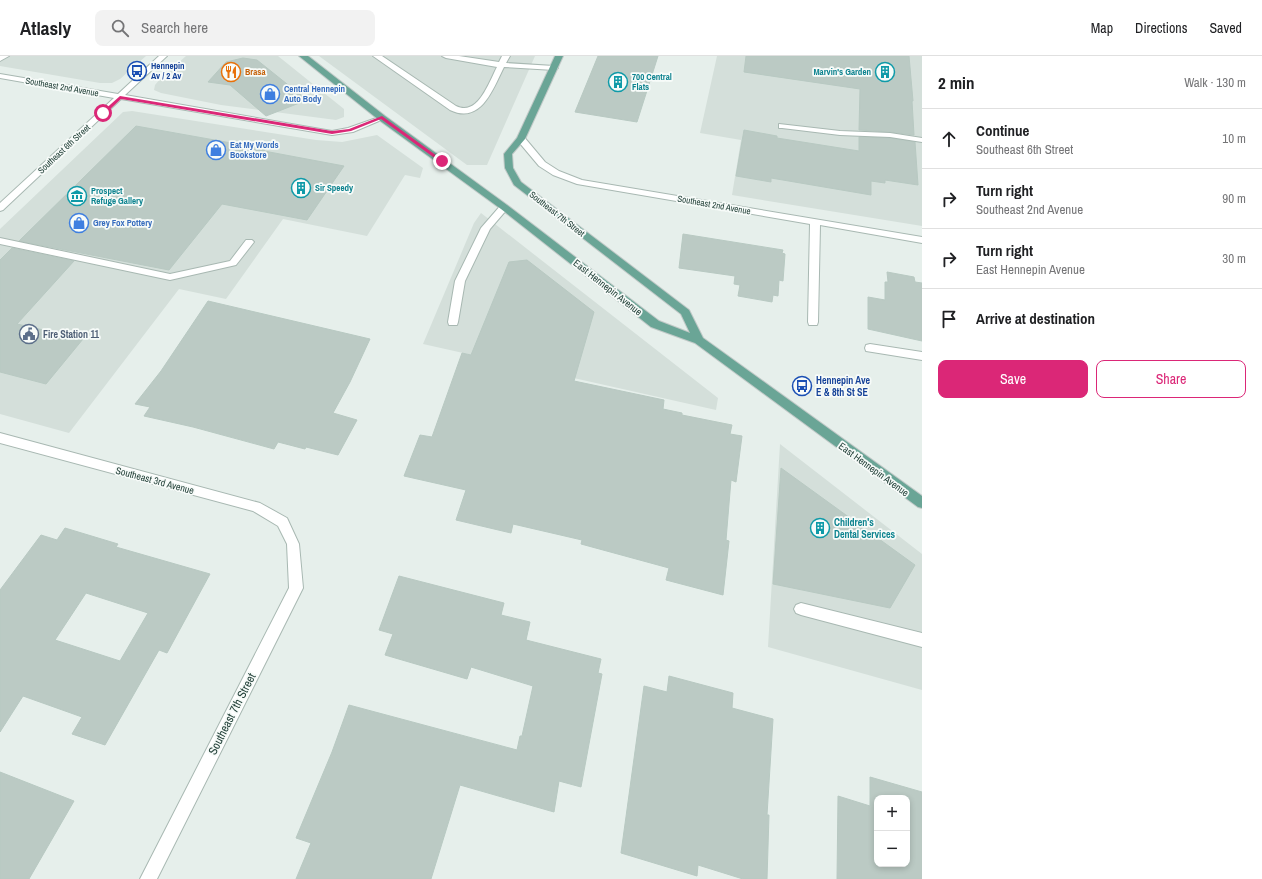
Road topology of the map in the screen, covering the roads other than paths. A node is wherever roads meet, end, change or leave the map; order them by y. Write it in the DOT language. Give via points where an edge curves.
graph roads {
  1 [pos="5,56"];
  2 [pos="163,56"];
  3 [pos="303,56"];
  4 [pos="377,56"];
  5 [pos="446,56"];
  6 [pos="506,56"];
  7 [pos="559,56"];
  8 [pos="0,59"];
  9 [pos="501,65"];
  10 [pos="554,68"];
  11 [pos="0,76"];
  12 [pos="120,98"];
  13 [pos="382,118"];
  14 [pos="782,126"];
  15 [pos="521,139"];
  16 [pos="922,140"];
  17 [pos="504,207"];
  18 [pos="0,208"];
  19 [pos="815,222"];
  20 [pos="922,240"];
  21 [pos="0,241"];
  22 [pos="249,242"];
  23 [pos="453,322"];
  24 [pos="813,322"];
  25 [pos="699,340"];
  26 [pos="870,348"];
  27 [pos="922,356"];
  28 [pos="0,438"];
  29 [pos="922,503"];
  30 [pos="293,544"];
  31 [pos="801,609"];
  32 [pos="922,640"];
  33 [pos="148,879"];
  1 -- 8 [label="street"];
  2 -- 12 [label="street, Southeast 6th Street"];
  3 -- 13 [label="main road, East Hennepin Avenue"];
  4 -- 9 [label="street" via="453,108 466,111 474,109 481,102"];
  5 -- 9 [label="street"];
  6 -- 9 [label="street"];
  7 -- 10 [label="main road, Southeast 7th Street"];
  9 -- 10 [label="street"];
  10 -- 15 [label="main road, Southeast 7th Street"];
  11 -- 12 [label="street, Southeast 2nd Avenue"];
  12 -- 13 [label="street, Southeast 2nd Avenue" via="332,133 350,130"];
  12 -- 18 [label="street, Southeast 6th Street"];
  13 -- 17 [label="main road, East Hennepin Avenue"];
  14 -- 16 [label="street"];
  15 -- 19 [label="street, Southeast 2nd Avenue" via="542,164 556,173 580,182"];
  15 -- 25 [label="main road, Southeast 7th Street" via="508,154 509,168 517,183 685,312"];
  17 -- 23 [label="street" via="486,228 460,281"];
  17 -- 25 [label="main road, East Hennepin Avenue" via="655,324"];
  19 -- 20 [label="street, Southeast 2nd Avenue"];
  19 -- 24 [label="street"];
  21 -- 22 [label="street" via="170,277 233,263"];
  25 -- 29 [label="main road, East Hennepin Avenue"];
  26 -- 27 [label="street"];
  28 -- 30 [label="street, Southeast 3rd Avenue" via="256,507 283,522"];
  30 -- 33 [label="street, Southeast 7th Street" via="296,588"];
  31 -- 32 [label="street"];
}
